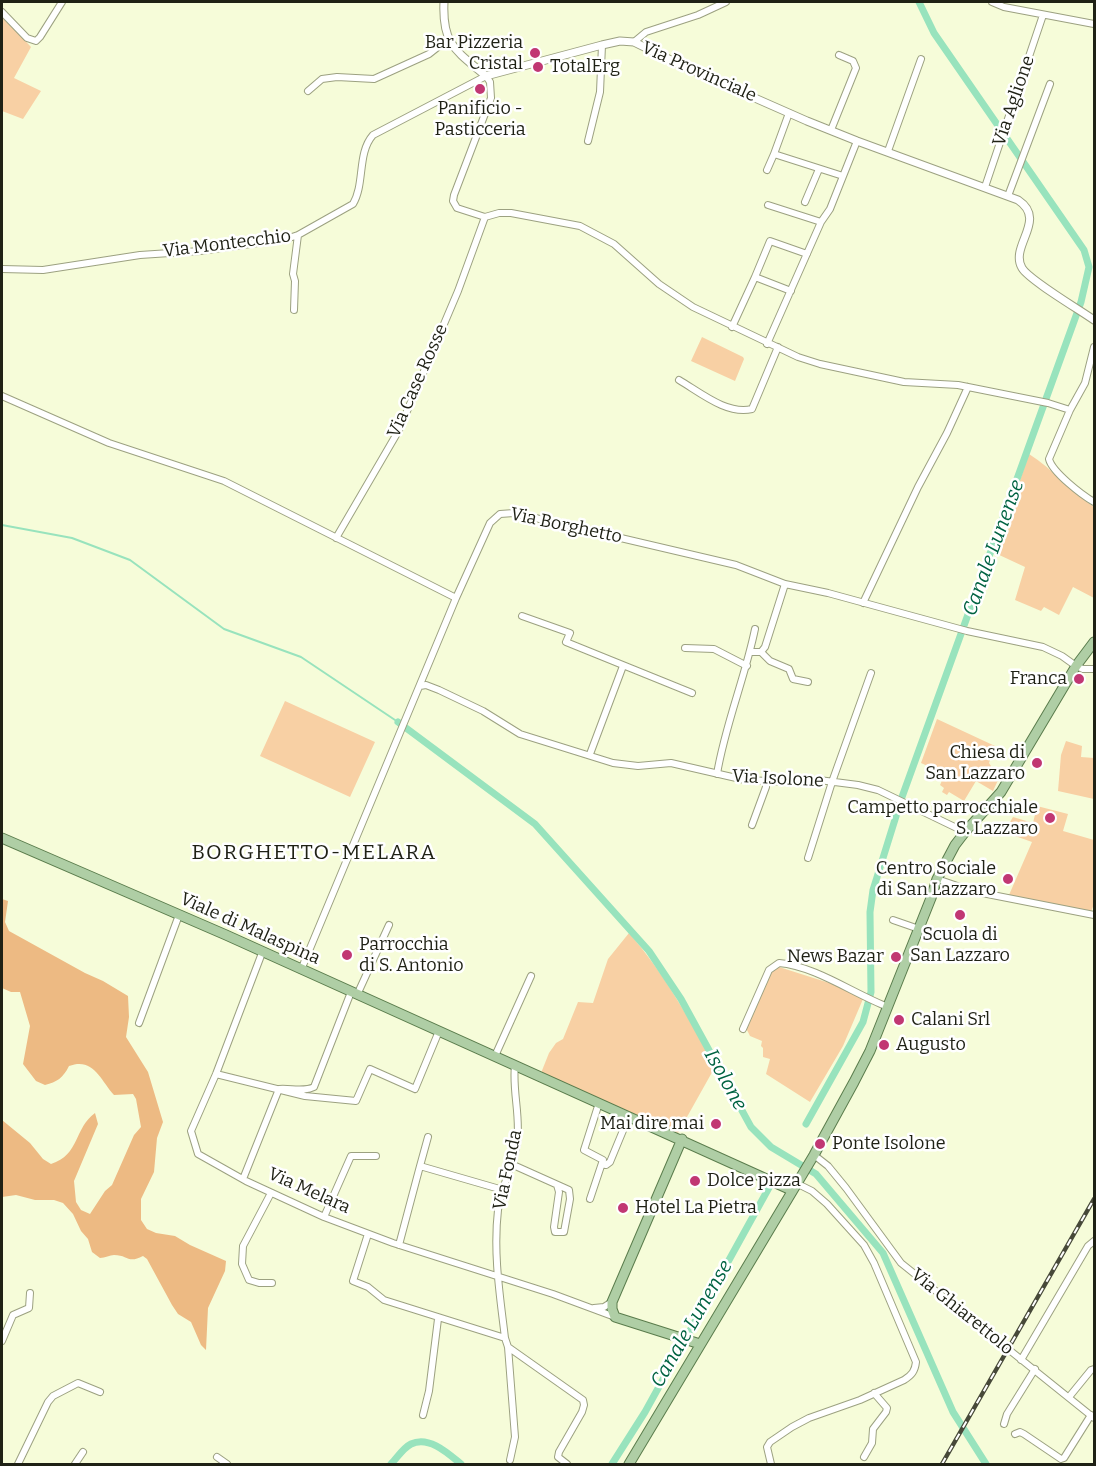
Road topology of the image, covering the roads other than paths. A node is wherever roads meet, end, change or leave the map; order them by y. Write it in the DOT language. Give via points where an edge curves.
graph roads {
  1 [pos="62,2"];
  2 [pos="444,2"];
  3 [pos="726,2"];
  4 [pos="992,2"];
  5 [pos="2,12"];
  6 [pos="1043,15"];
  7 [pos="1095,24"];
  8 [pos="448,39"];
  9 [pos="634,42"];
  10 [pos="602,45"];
  11 [pos="839,55"];
  12 [pos="921,59"];
  13 [pos="486,76"];
  14 [pos="1050,84"];
  15 [pos="308,91"];
  16 [pos="789,113"];
  17 [pos="831,130"];
  18 [pos="588,141"];
  19 [pos="856,141"];
  20 [pos="888,152"];
  21 [pos="774,154"];
  22 [pos="819,169"];
  23 [pos="767,170"];
  24 [pos="843,176"];
  25 [pos="985,187"];
  26 [pos="1008,196"];
  27 [pos="805,202"];
  28 [pos="768,205"];
  29 [pos="485,217"];
  30 [pos="821,222"];
  31 [pos="298,235"];
  32 [pos="807,254"];
  33 [pos="2,269"];
  34 [pos="755,277"];
  35 [pos="791,291"];
  36 [pos="294,310"];
  37 [pos="1095,320"];
  38 [pos="732,327"];
  39 [pos="767,344"];
  40 [pos="778,347"];
  41 [pos="1095,347"];
  42 [pos="679,380"];
  43 [pos="968,387"];
  44 [pos="2,396"];
  45 [pos="1070,410"];
  46 [pos="1095,502"];
  47 [pos="336,538"];
  48 [pos="785,584"];
  49 [pos="456,598"];
  50 [pos="863,603"];
  51 [pos="522,616"];
  52 [pos="754,629"];
  53 [pos="1095,642"];
  54 [pos="685,648"];
  55 [pos="750,652"];
  56 [pos="761,652"];
  57 [pos="623,666"];
  58 [pos="747,666"];
  59 [pos="1076,666"];
  60 [pos="1095,669"];
  61 [pos="871,673"];
  62 [pos="808,682"];
  63 [pos="420,686"];
  64 [pos="692,693"];
  65 [pos="590,754"];
  66 [pos="717,774"];
  67 [pos="766,782"];
  68 [pos="832,782"];
  69 [pos="752,825"];
  70 [pos="964,832"];
  71 [pos="2,838"];
  72 [pos="808,858"];
  73 [pos="937,879"];
  74 [pos="179,915"];
  75 [pos="1095,915"];
  76 [pos="893,920"];
  77 [pos="389,925"];
  78 [pos="919,929"];
  79 [pos="262,953"];
  80 [pos="301,970"];
  81 [pos="531,976"];
  82 [pos="354,994"];
  83 [pos="888,1007"];
  84 [pos="139,1023"];
  85 [pos="743,1029"];
  86 [pos="438,1031"];
  87 [pos="495,1056"];
  88 [pos="515,1065"];
  89 [pos="216,1074"];
  90 [pos="279,1089"];
  91 [pos="599,1103"];
  92 [pos="629,1116"];
  93 [pos="428,1137"];
  94 [pos="682,1139"];
  95 [pos="376,1156"];
  96 [pos="812,1157"];
  97 [pos="511,1164"];
  98 [pos="602,1164"];
  99 [pos="420,1166"];
  100 [pos="243,1179"];
  101 [pos="557,1185"];
  102 [pos="795,1185"];
  103 [pos="503,1190"];
  104 [pos="272,1193"];
  105 [pos="590,1199"];
  106 [pos="324,1217"];
  107 [pos="368,1234"];
  108 [pos="1095,1241"];
  109 [pos="399,1245"];
  110 [pos="498,1276"];
  111 [pos="272,1282"];
  112 [pos="30,1293"];
  113 [pos="612,1302"];
  114 [pos="594,1308"];
  115 [pos="615,1317"];
  116 [pos="438,1319"];
  117 [pos="505,1338"];
  118 [pos="2,1341"];
  119 [pos="695,1342"];
  120 [pos="508,1347"];
  121 [pos="1021,1360"];
  122 [pos="1035,1369"];
  123 [pos="1095,1369"];
  124 [pos="100,1392"];
  125 [pos="874,1392"];
  126 [pos="1068,1397"];
  127 [pos="423,1416"];
  128 [pos="1093,1416"];
  129 [pos="1004,1424"];
  130 [pos="1016,1434"];
  131 [pos="83,1452"];
  132 [pos="217,1457"];
  133 [pos="864,1457"];
  134 [pos="510,1460"];
  135 [pos="18,1464"];
  136 [pos="75,1464"];
  137 [pos="227,1464"];
  138 [pos="567,1464"];
  139 [pos="629,1464"];
  140 [pos="771,1464"];
  1 -- 5 [label="street" via="36,41 27,38"];
  2 -- 8 [label="street" via="443,23"];
  3 -- 9 [label="street" via="646,32"];
  4 -- 6 [label="street"];
  6 -- 7 [label="street"];
  6 -- 25 [label="street, Via Aglione"];
  8 -- 13 [label="street"];
  8 -- 15 [label="street" via="429,54 374,79 322,79"];
  9 -- 10 [label="street, Via Provinciale"];
  9 -- 16 [label="street, Via Provinciale"];
  10 -- 13 [label="street, Via Provinciale"];
  10 -- 18 [label="street" via="600,92"];
  11 -- 17 [label="street" via="853,61 856,68"];
  12 -- 20 [label="street"];
  13 -- 29 [label="street" via="491,98 453,198 459,210"];
  13 -- 31 [label="street, Via Montecchio" via="373,135 366,147 353,204"];
  14 -- 26 [label="street"];
  16 -- 17 [label="street, Via Provinciale"];
  16 -- 21 [label="street"];
  17 -- 19 [label="street, Via Provinciale"];
  19 -- 20 [label="street, Via Provinciale"];
  19 -- 24 [label="street"];
  20 -- 25 [label="street, Via Provinciale"];
  21 -- 22 [label="street"];
  21 -- 23 [label="street"];
  22 -- 24 [label="street"];
  22 -- 27 [label="street"];
  24 -- 30 [label="street"];
  25 -- 26 [label="street, Via Provinciale"];
  26 -- 37 [label="street, Via Provinciale" via="1029,210 1021,267"];
  28 -- 30 [label="street"];
  29 -- 38 [label="street" via="511,213 580,226 614,244 659,284 693,307"];
  29 -- 47 [label="street, Via Case Rosse" via="399,430"];
  30 -- 32 [label="street"];
  31 -- 33 [label="street, Via Montecchio" via="262,243 140,255 43,270"];
  31 -- 36 [label="street"];
  32 -- 34 [label="street" via="770,241"];
  32 -- 35 [label="street"];
  34 -- 35 [label="street"];
  34 -- 38 [label="street"];
  35 -- 39 [label="street"];
  38 -- 39 [label="street"];
  39 -- 40 [label="street"];
  40 -- 42 [label="street" via="752,409 732,410"];
  40 -- 43 [label="street" via="820,364 904,382"];
  41 -- 45 [label="street" via="1085,383"];
  43 -- 45 [label="street"];
  43 -- 50 [label="street"];
  44 -- 47 [label="street" via="109,443 224,482"];
  45 -- 46 [label="street" via="1049,462"];
  47 -- 49 [label="street"];
  48 -- 49 [label="street, Via Borghetto" via="726,562 507,512 490,523"];
  48 -- 50 [label="street, Via Borghetto"];
  48 -- 56 [label="street"];
  49 -- 63 [label="street, Via Borghetto"];
  50 -- 59 [label="street, Via Borghetto" via="1043,647"];
  51 -- 57 [label="street" via="570,633 566,642"];
  52 -- 55 [label="street"];
  53 -- 59 [label="main road"];
  54 -- 58 [label="street" via="714,649"];
  55 -- 56 [label="street"];
  55 -- 58 [label="street"];
  56 -- 62 [label="street" via="770,661 789,669 793,679"];
  57 -- 64 [label="street"];
  57 -- 65 [label="street"];
  58 -- 66 [label="street"];
  59 -- 60 [label="street"];
  59 -- 70 [label="main road" via="1002,792"];
  61 -- 68 [label="street"];
  63 -- 65 [label="street, Via Isolone" via="439,690 483,711 520,734"];
  63 -- 80 [label="street, Via Borghetto"];
  65 -- 66 [label="street, Via Isolone" via="613,763 671,763"];
  66 -- 67 [label="street, Via Isolone"];
  67 -- 68 [label="street, Via Isolone"];
  67 -- 69 [label="street"];
  68 -- 70 [label="street, Via Isolone" via="879,790"];
  68 -- 72 [label="street"];
  70 -- 73 [label="main road"];
  71 -- 74 [label="main road, Viale di Malaspina"];
  73 -- 75 [label="street" via="972,891"];
  73 -- 78 [label="main road"];
  74 -- 79 [label="main road, Viale di Malaspina"];
  74 -- 84 [label="street"];
  76 -- 78 [label="street"];
  77 -- 82 [label="street"];
  78 -- 83 [label="main road"];
  79 -- 80 [label="main road, Viale di Malaspina"];
  79 -- 89 [label="street, Via Melara"];
  80 -- 82 [label="main road, Viale di Malaspina"];
  81 -- 87 [label="street"];
  82 -- 86 [label="main road, Viale di Malaspina"];
  82 -- 90 [label="street" via="314,1087"];
  83 -- 85 [label="street" via="853,989 779,963 769,970"];
  83 -- 96 [label="main road" via="870,1051"];
  86 -- 87 [label="main road, Viale di Malaspina"];
  86 -- 90 [label="street" via="414,1089 370,1070 356,1101 304,1096"];
  87 -- 88 [label="main road, Viale di Malaspina"];
  88 -- 91 [label="main road, Viale di Malaspina"];
  88 -- 97 [label="street, Via Fonda" via="518,1131"];
  89 -- 90 [label="street"];
  89 -- 100 [label="street, Via Melara" via="191,1131 198,1154"];
  90 -- 100 [label="street"];
  91 -- 92 [label="main road, Viale di Malaspina"];
  91 -- 98 [label="street" via="584,1150 603,1160"];
  92 -- 94 [label="main road, Viale di Malaspina"];
  92 -- 98 [label="street" via="610,1162"];
  93 -- 99 [label="street"];
  94 -- 102 [label="main road, Viale di Malaspina" via="773,1180"];
  94 -- 113 [label="main road"];
  95 -- 106 [label="street" via="351,1156"];
  96 -- 102 [label="main road"];
  96 -- 121 [label="street, Via Ghiarettolo" via="828,1166 901,1263"];
  97 -- 101 [label="street"];
  97 -- 103 [label="street, Via Fonda"];
  98 -- 105 [label="street"];
  99 -- 103 [label="street"];
  99 -- 109 [label="street"];
  100 -- 104 [label="street, Via Melara"];
  101 -- 101 [label="street" via="554,1227 555,1232 562,1233 570,1193"];
  102 -- 119 [label="main road"];
  102 -- 125 [label="street" via="812,1191 827,1204 864,1245 916,1362 910,1376"];
  103 -- 110 [label="street, Via Fonda" via="497,1226"];
  104 -- 106 [label="street, Via Melara"];
  104 -- 111 [label="street" via="243,1246 242,1264 249,1280"];
  106 -- 107 [label="street, Via Melara"];
  107 -- 109 [label="street, Via Melara"];
  107 -- 116 [label="street" via="352,1281 368,1287 384,1300"];
  108 -- 121 [label="street, Via Ghiarettolo" via="1088,1246"];
  109 -- 110 [label="street, Via Melara"];
  110 -- 114 [label="street, Via Melara"];
  110 -- 117 [label="street, Via Fonda"];
  112 -- 118 [label="street" via="29,1308 13,1316"];
  113 -- 114 [label="street"];
  113 -- 115 [label="main road"];
  114 -- 115 [label="street, Via Melara"];
  115 -- 119 [label="main road, Via Melara"];
  116 -- 117 [label="street"];
  116 -- 127 [label="street"];
  117 -- 120 [label="street, Via Fonda"];
  119 -- 139 [label="main road"];
  120 -- 134 [label="street, Via Fonda" via="515,1437"];
  120 -- 138 [label="street" via="583,1400 582,1412 559,1452 558,1457"];
  121 -- 122 [label="street"];
  122 -- 126 [label="street"];
  122 -- 129 [label="street"];
  123 -- 126 [label="street"];
  124 -- 135 [label="street" via="78,1383 53,1396"];
  125 -- 133 [label="street" via="886,1412 873,1429 872,1443"];
  125 -- 140 [label="street" via="809,1418 770,1442 767,1451"];
  126 -- 128 [label="street"];
  128 -- 130 [label="street" via="1060,1459 1024,1434"];
  131 -- 136 [label="street"];
  132 -- 137 [label="street"];
}
